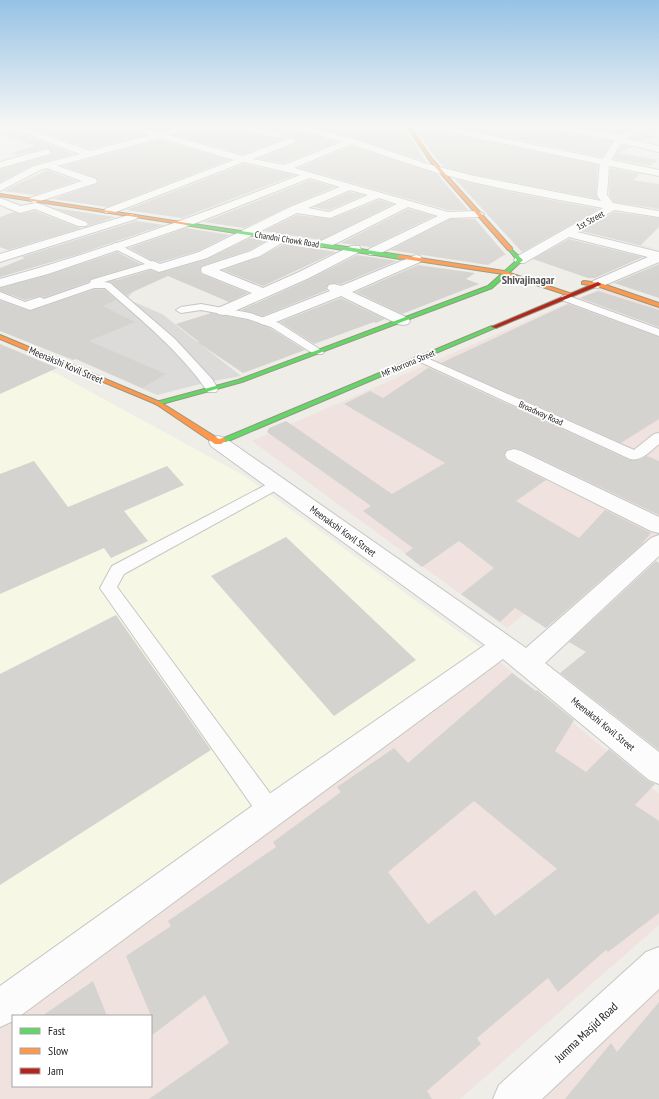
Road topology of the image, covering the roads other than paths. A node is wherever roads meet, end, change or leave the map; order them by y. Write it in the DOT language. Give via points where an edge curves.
graph roads {
  1 [pos="20,176"];
  2 [pos="93,176"];
  3 [pos="202,176"];
  4 [pos="306,176"];
  5 [pos="313,176"];
  6 [pos="446,176"];
  7 [pos="467,176"];
  8 [pos="490,176"];
  9 [pos="602,176"];
  10 [pos="349,187"];
  11 [pos="0,188"];
  12 [pos="0,195"];
  13 [pos="378,195"];
  14 [pos="602,195"];
  15 [pos="616,196"];
  16 [pos="252,198"];
  17 [pos="34,200"];
  18 [pos="266,202"];
  19 [pos="407,203"];
  20 [pos="3,205"];
  21 [pos="609,205"];
  22 [pos="280,206"];
  23 [pos="294,210"];
  24 [pos="109,211"];
  25 [pos="478,214"];
  26 [pos="659,214"];
  27 [pos="136,215"];
  28 [pos="330,215"];
  29 [pos="448,215"];
  30 [pos="368,222"];
  31 [pos="187,223"];
  32 [pos="82,224"];
  33 [pos="382,226"];
  34 [pos="396,229"];
  35 [pos="249,233"];
  36 [pos="409,233"];
  37 [pos="567,233"];
  38 [pos="281,238"];
  39 [pos="325,244"];
  40 [pos="116,246"];
  41 [pos="0,247"];
  42 [pos="355,249"];
  43 [pos="373,252"];
  44 [pos="659,256"];
  45 [pos="5,257"];
  46 [pos="416,258"];
  47 [pos="520,260"];
  48 [pos="153,265"];
  49 [pos="531,267"];
  50 [pos="43,271"];
  51 [pos="504,273"];
  52 [pos="304,275"];
  53 [pos="0,283"];
  54 [pos="577,283"];
  55 [pos="598,284"];
  56 [pos="342,291"];
  57 [pos="263,293"];
  58 [pos="0,295"];
  59 [pos="569,296"];
  60 [pos="659,305"];
  61 [pos="30,308"];
  62 [pos="181,310"];
  63 [pos="224,311"];
  64 [pos="403,320"];
  65 [pos="266,321"];
  66 [pos="659,333"];
  67 [pos="0,337"];
  68 [pos="318,352"];
  69 [pos="420,358"];
  70 [pos="212,389"];
  71 [pos="158,403"];
  72 [pos="659,437"];
  73 [pos="218,442"];
  74 [pos="514,455"];
  75 [pos="277,484"];
  76 [pos="659,526"];
  77 [pos="659,543"];
  78 [pos="515,654"];
  79 [pos="659,770"];
  80 [pos="270,812"];
  81 [pos="659,965"];
  82 [pos="0,1008"];
  83 [pos="513,1099"];
  1 -- 11 [label="street"];
  2 -- 17 [label="street" via="96,177"];
  3 -- 24 [label="street"];
  4 -- 16 [label="street"];
  5 -- 10 [label="street"];
  6 -- 25 [label="street"];
  7 -- 21 [label="street" via="524,190"];
  8 -- 14 [label="street"];
  9 -- 14 [label="street, 1st Street"];
  10 -- 13 [label="street"];
  10 -- 23 [label="street"];
  12 -- 17 [label="street, Chandni Chowk Road"];
  13 -- 19 [label="street"];
  13 -- 28 [label="street"];
  14 -- 15 [label="street"];
  14 -- 21 [label="street, 1st Street"];
  16 -- 18 [label="street"];
  16 -- 31 [label="street"];
  17 -- 24 [label="street, Chandni Chowk Road"];
  19 -- 29 [label="street"];
  19 -- 30 [label="street"];
  20 -- 32 [label="street" via="20,210 36,206"];
  21 -- 26 [label="street"];
  21 -- 37 [label="street, 1st Street" via="608,209"];
  22 -- 23 [label="street"];
  23 -- 28 [label="street"];
  23 -- 35 [label="street"];
  24 -- 27 [label="street, Chandni Chowk Road"];
  25 -- 29 [label="street"];
  25 -- 47 [label="street"];
  27 -- 31 [label="street, Chandni Chowk Road"];
  27 -- 45 [label="street"];
  28 -- 30 [label="street"];
  29 -- 36 [label="street"];
  30 -- 33 [label="street"];
  30 -- 39 [label="street"];
  31 -- 35 [label="street, Chandni Chowk Road"];
  31 -- 40 [label="street"];
  34 -- 36 [label="street"];
  35 -- 38 [label="street, Chandni Chowk Road"];
  35 -- 48 [label="street" via="203,255 159,268"];
  36 -- 43 [label="street"];
  37 -- 44 [label="street"];
  37 -- 47 [label="street, 1st Street"];
  38 -- 39 [label="street, Chandni Chowk Road"];
  38 -- 57 [label="street" via="249,256 207,270"];
  39 -- 42 [label="street, Chandni Chowk Road"];
  40 -- 48 [label="lane"];
  40 -- 50 [label="street"];
  41 -- 45 [label="street"];
  42 -- 43 [label="street, Chandni Chowk Road"];
  42 -- 52 [label="street"];
  43 -- 46 [label="street, Chandni Chowk Road"];
  44 -- 55 [label="street"];
  45 -- 50 [label="street"];
  46 -- 51 [label="street, Chandni Chowk Road"];
  46 -- 56 [label="street"];
  47 -- 49 [label="street"];
  47 -- 51 [label="street"];
  48 -- 58 [label="lane" via="25,305"];
  50 -- 53 [label="street"];
  51 -- 59 [label="street, Chandni Chowk Road"];
  51 -- 64 [label="street" via="490,287"];
  52 -- 56 [label="street"];
  52 -- 57 [label="street"];
  54 -- 55 [label="street"];
  55 -- 59 [label="street, MF Norrona Street"];
  55 -- 60 [label="street"];
  56 -- 64 [label="street"];
  56 -- 65 [label="street"];
  57 -- 63 [label="street"];
  59 -- 66 [label="lane"];
  59 -- 69 [label="street, MF Norrona Street"];
  61 -- 70 [label="lane" via="93,285 107,285 171,342"];
  62 -- 63 [label="lane" via="202,307"];
  63 -- 65 [label="lane"];
  64 -- 68 [label="street"];
  65 -- 68 [label="lane"];
  67 -- 71 [label="street, Meenakshi Kovil Street"];
  68 -- 70 [label="street"];
  69 -- 72 [label="lane, Broadway Road" via="635,456"];
  69 -- 73 [label="street, MF Norrona Street"];
  70 -- 71 [label="street"];
  71 -- 73 [label="street, Meenakshi Kovil Street"];
  73 -- 75 [label="street, Meenakshi Kovil Street"];
  74 -- 76 [label="street"];
  75 -- 78 [label="street, Meenakshi Kovil Street"];
  75 -- 80 [label="lane" via="118,570 108,588"];
  77 -- 78 [label="street"];
  78 -- 79 [label="street, Meenakshi Kovil Street"];
  78 -- 80 [label="street"];
  80 -- 82 [label="street"];
  81 -- 83 [label="street, Jumma Masjid Road"];
}
